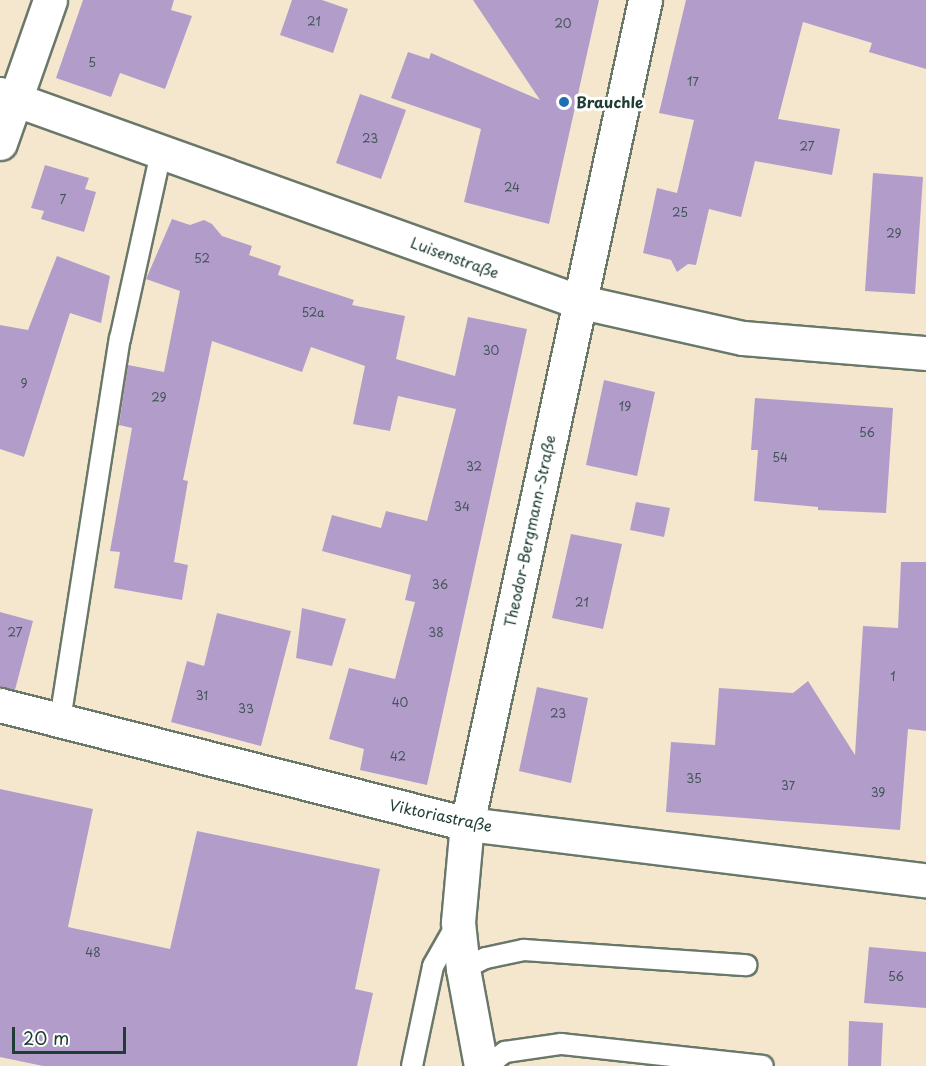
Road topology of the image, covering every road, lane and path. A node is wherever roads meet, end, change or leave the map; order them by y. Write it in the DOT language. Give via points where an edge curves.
graph roads {
  1 [pos="50,0"];
  2 [pos="645,0"];
  3 [pos="7,96"];
  4 [pos="0,143"];
  5 [pos="160,152"];
  6 [pos="577,301"];
  7 [pos="926,353"];
  8 [pos="0,705"];
  9 [pos="60,720"];
  10 [pos="467,824"];
  11 [pos="926,880"];
  12 [pos="458,922"];
  13 [pos="746,965"];
  14 [pos="462,969"];
  15 [pos="412,1066"];
  16 [pos="481,1066"];
  17 [pos="487,1066"];
  18 [pos="763,1066"];
  1 -- 3 [label="street"];
  2 -- 6 [label="street, Theodor-Bergmann-Straße"];
  3 -- 4 [label="street"];
  3 -- 5 [label="street, Luisenstraße"];
  5 -- 6 [label="street, Luisenstraße"];
  5 -- 9 [label="lane" via="120,339"];
  6 -- 7 [label="street, Luisenstraße" via="743,338"];
  6 -- 10 [label="street, Theodor-Bergmann-Straße"];
  8 -- 9 [label="street, Viktoriastraße"];
  9 -- 10 [label="street, Viktoriastraße"];
  10 -- 11 [label="street, Viktoriastraße"];
  10 -- 12 [label="street, Theodor-Bergmann-Straße"];
  12 -- 14 [label="street, Theodor-Bergmann-Straße"];
  12 -- 15 [label="lane" via="433,966"];
  13 -- 14 [label="lane" via="524,950 486,958"];
  14 -- 16 [label="street, Theodor-Bergmann-Straße"];
  17 -- 18 [label="lane" via="505,1052 561,1044"];
}
